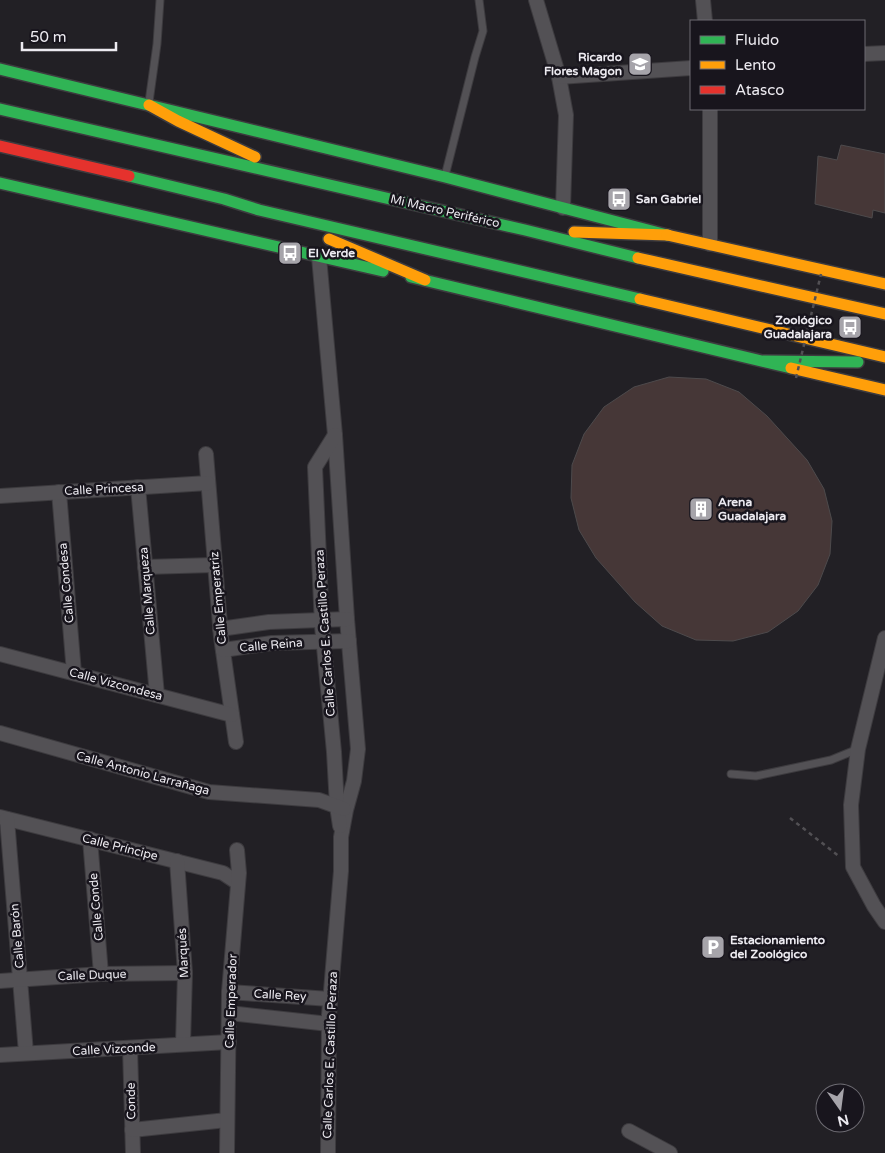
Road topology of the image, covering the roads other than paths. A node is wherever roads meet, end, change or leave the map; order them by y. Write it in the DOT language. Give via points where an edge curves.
graph roads {
  1 [pos="160,0"];
  2 [pos="478,0"];
  3 [pos="536,0"];
  4 [pos="703,0"];
  5 [pos="705,20"];
  6 [pos="885,53"];
  7 [pos="865,54"];
  8 [pos="690,68"];
  9 [pos="0,69"];
  10 [pos="559,77"];
  11 [pos="149,105"];
  12 [pos="0,108"];
  13 [pos="710,110"];
  14 [pos="0,116"];
  15 [pos="122,145"];
  16 [pos="0,146"];
  17 [pos="445,177"];
  18 [pos="303,180"];
  19 [pos="0,183"];
  20 [pos="562,208"];
  21 [pos="259,210"];
  22 [pos="525,230"];
  23 [pos="668,235"];
  24 [pos="710,244"];
  25 [pos="320,257"];
  26 [pos="425,280"];
  27 [pos="885,284"];
  28 [pos="885,314"];
  29 [pos="885,358"];
  30 [pos="764,361"];
  31 [pos="885,363"];
  32 [pos="885,390"];
  33 [pos="335,434"];
  34 [pos="206,454"];
  35 [pos="208,483"];
  36 [pos="138,487"];
  37 [pos="59,492"];
  38 [pos="0,496"];
  39 [pos="214,565"];
  40 [pos="145,567"];
  41 [pos="347,619"];
  42 [pos="322,620"];
  43 [pos="269,622"];
  44 [pos="220,629"];
  45 [pos="885,638"];
  46 [pos="324,641"];
  47 [pos="349,641"];
  48 [pos="272,643"];
  49 [pos="222,650"];
  50 [pos="0,654"];
  51 [pos="74,673"];
  52 [pos="157,695"];
  53 [pos="232,715"];
  54 [pos="0,734"];
  55 [pos="236,742"];
  56 [pos="858,749"];
  57 [pos="731,774"];
  58 [pos="341,808"];
  59 [pos="4,818"];
  60 [pos="90,839"];
  61 [pos="237,850"];
  62 [pos="177,861"];
  63 [pos="238,883"];
  64 [pos="885,922"];
  65 [pos="185,973"];
  66 [pos="101,974"];
  67 [pos="21,979"];
  68 [pos="0,981"];
  69 [pos="229,992"];
  70 [pos="294,996"];
  71 [pos="330,998"];
  72 [pos="229,1013"];
  73 [pos="292,1019"];
  74 [pos="329,1024"];
  75 [pos="229,1042"];
  76 [pos="183,1044"];
  77 [pos="130,1048"];
  78 [pos="26,1053"];
  79 [pos="0,1055"];
  80 [pos="227,1120"];
  81 [pos="132,1130"];
  82 [pos="629,1131"];
  83 [pos="133,1153"];
  84 [pos="227,1153"];
  85 [pos="328,1153"];
  86 [pos="670,1153"];
  1 -- 11 [label="lane"];
  2 -- 17 [label="lane" via="483,31"];
  3 -- 10 [label="street"];
  4 -- 5 [label="street"];
  6 -- 7 [label="street"];
  8 -- 10 [label="street"];
  9 -- 11 [label="main road"];
  10 -- 20 [label="street" via="566,115"];
  11 -- 17 [label="main road"];
  11 -- 18 [label="main road"];
  12 -- 18 [label="main road"];
  13 -- 24 [label="street"];
  14 -- 15 [label="lane"];
  16 -- 21 [label="main road"];
  17 -- 20 [label="main road"];
  18 -- 22 [label="main road"];
  19 -- 25 [label="main road"];
  20 -- 23 [label="main road"];
  21 -- 26 [label="main road"];
  21 -- 29 [label="main road"];
  22 -- 23 [label="main road"];
  22 -- 28 [label="main road"];
  23 -- 24 [label="main road"];
  24 -- 27 [label="main road"];
  25 -- 26 [label="main road"];
  25 -- 33 [label="street, Calle Carlos E. Castillo Peraza"];
  26 -- 30 [label="main road"];
  30 -- 31 [label="main road"];
  30 -- 32 [label="main road"];
  33 -- 41 [label="street, Calle Carlos E. Castillo Peraza"];
  33 -- 42 [label="street, Calle Carlos E. Castillo Peraza" via="316,467"];
  34 -- 35 [label="street, Calle Emperatriz"];
  35 -- 36 [label="street, Calle Princesa"];
  35 -- 39 [label="street, Calle Emperatriz"];
  36 -- 37 [label="street, Calle Princesa"];
  36 -- 40 [label="street, Calle Marqueza"];
  37 -- 38 [label="street, Calle Princesa"];
  37 -- 51 [label="street, Calle Condesa"];
  39 -- 40 [label="street"];
  39 -- 44 [label="street, Calle Emperatriz"];
  40 -- 52 [label="street, Calle Marqueza"];
  41 -- 42 [label="street, Calle Reina"];
  41 -- 47 [label="street, Calle Carlos E. Castillo Peraza"];
  42 -- 43 [label="street, Calle Reina"];
  42 -- 46 [label="street, Calle Carlos E. Castillo Peraza"];
  43 -- 44 [label="street, Calle Reina"];
  43 -- 48 [label="street"];
  44 -- 49 [label="street, Calle Emperatriz"];
  45 -- 56 [label="street"];
  46 -- 47 [label="street, Calle Reina"];
  46 -- 48 [label="street, Calle Reina"];
  46 -- 58 [label="street, Calle Carlos E. Castillo Peraza"];
  47 -- 58 [label="street, Calle Carlos E. Castillo Peraza" via="358,750 354,781"];
  48 -- 49 [label="street, Calle Reina"];
  49 -- 53 [label="street, Calle Emperatriz"];
  50 -- 51 [label="street, Calle Vizcondesa"];
  51 -- 52 [label="street, Calle Vizcondesa"];
  52 -- 53 [label="street, Calle Vizcondesa"];
  53 -- 55 [label="street, Calle Emperatriz"];
  54 -- 58 [label="street, Calle Antonio Larrañaga" via="209,792 319,800"];
  56 -- 57 [label="lane" via="831,760 756,776"];
  56 -- 64 [label="street" via="851,805 853,867"];
  58 -- 71 [label="street, Calle Carlos E. Castillo Peraza" via="341,871"];
  59 -- 60 [label="street, Calle Príncipe"];
  59 -- 67 [label="street, Calle Barón"];
  60 -- 62 [label="street, Calle Príncipe"];
  60 -- 66 [label="street, Calle Conde"];
  61 -- 63 [label="street, Calle Emperador"];
  62 -- 63 [label="street, Calle Príncipe" via="224,873"];
  62 -- 65 [label="street, Marqués"];
  63 -- 69 [label="street, Calle Emperador"];
  65 -- 66 [label="street, Calle Duque"];
  65 -- 76 [label="street, Marqués"];
  66 -- 67 [label="street, Calle Duque"];
  67 -- 68 [label="street, Calle Duque"];
  67 -- 78 [label="street, Calle Barón"];
  69 -- 70 [label="street, Calle Rey"];
  69 -- 72 [label="street, Calle Emperador"];
  70 -- 71 [label="street, Calle Rey"];
  70 -- 73 [label="street"];
  71 -- 74 [label="street, Calle Carlos E. Castillo Peraza"];
  72 -- 73 [label="street, Calle Rey"];
  72 -- 75 [label="street, Calle Emperador"];
  73 -- 74 [label="street, Calle Rey"];
  74 -- 85 [label="street, Calle Carlos E. Castillo Peraza"];
  75 -- 76 [label="street, Calle Vizconde"];
  75 -- 80 [label="street, Calle Emperador"];
  76 -- 77 [label="street, Calle Vizconde"];
  77 -- 78 [label="street, Calle Vizconde"];
  77 -- 81 [label="street, Conde"];
  78 -- 79 [label="street, Calle Vizconde"];
  80 -- 81 [label="street"];
  80 -- 84 [label="street, Calle Emperador"];
  81 -- 83 [label="street, Conde"];
  82 -- 86 [label="street"];
}
